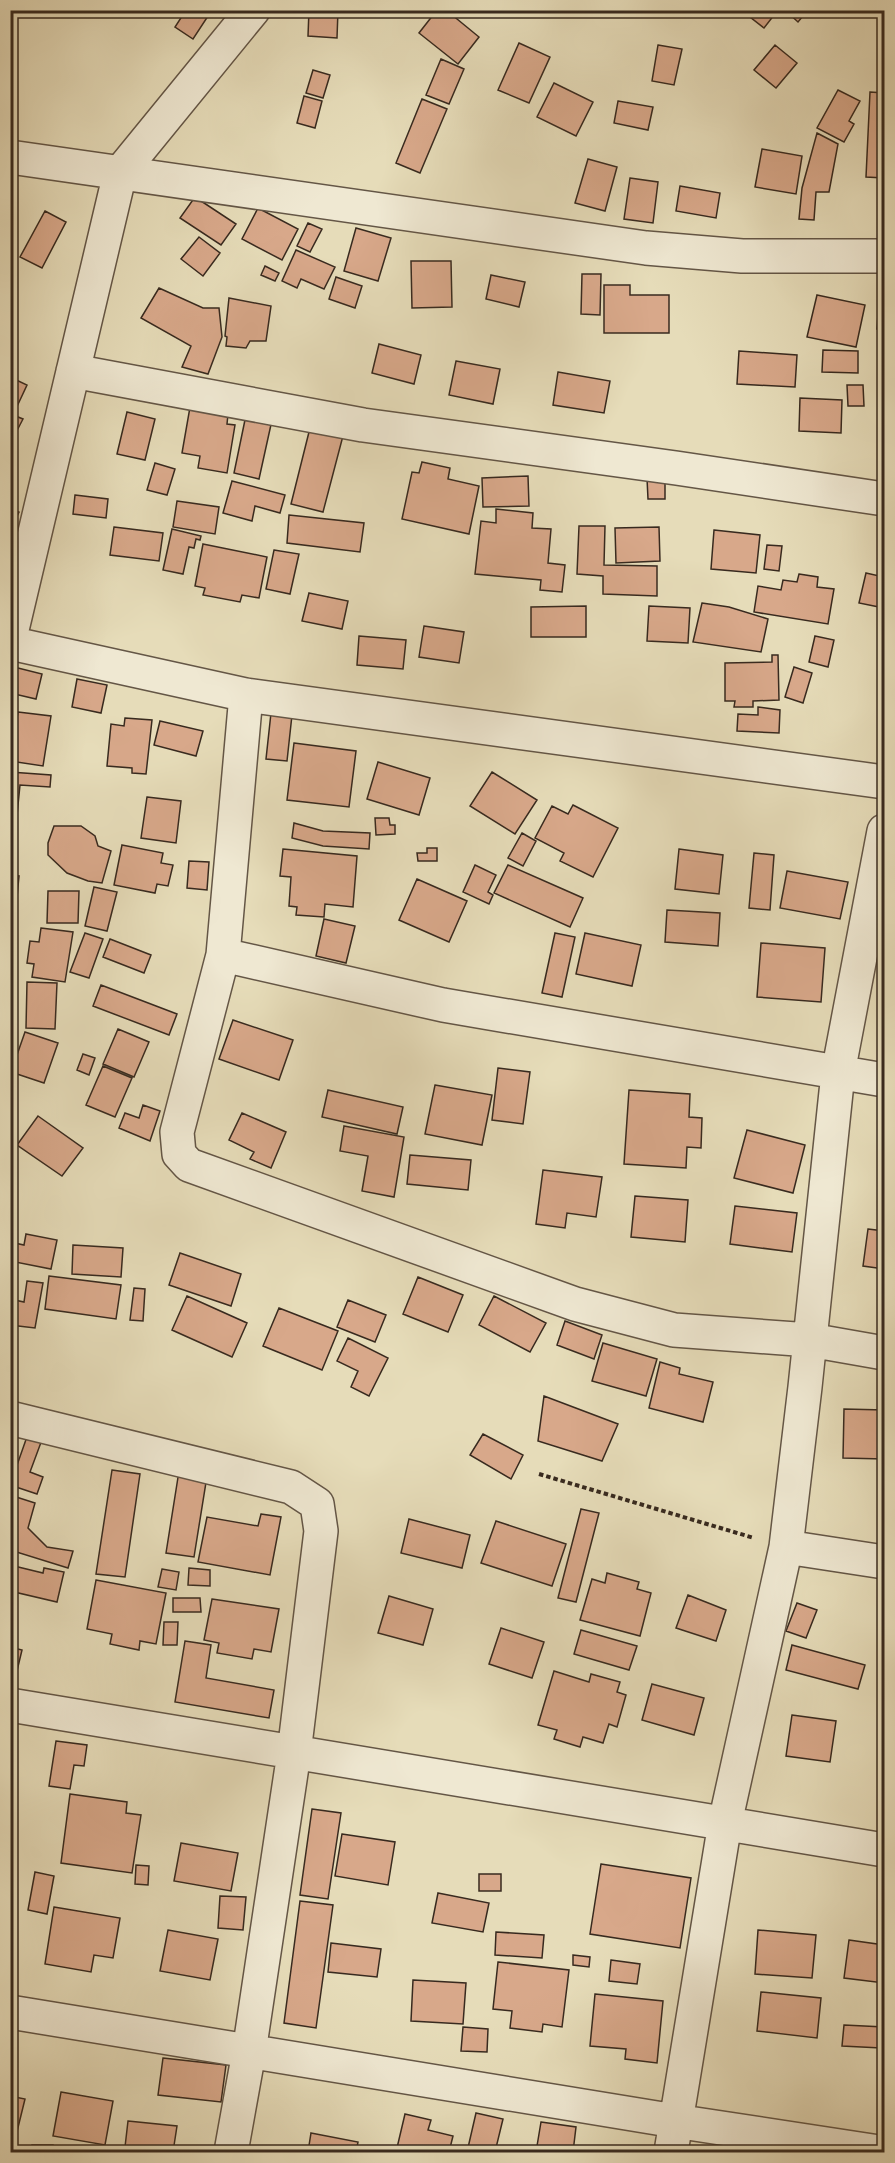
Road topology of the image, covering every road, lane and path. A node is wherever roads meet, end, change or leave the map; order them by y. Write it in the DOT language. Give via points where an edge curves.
graph roads {
  1 [pos="253,10"];
  2 [pos="10,157"];
  3 [pos="120,173"];
  4 [pos="885,256"];
  5 [pos="73,371"];
  6 [pos="885,499"];
  7 [pos="10,638"];
  8 [pos="10,643"];
  9 [pos="246,695"];
  10 [pos="885,782"];
  11 [pos="885,831"];
  12 [pos="223,955"];
  13 [pos="837,1073"];
  14 [pos="885,1080"];
  15 [pos="810,1340"];
  16 [pos="885,1353"];
  17 [pos="10,1418"];
  18 [pos="539,1474"];
  19 [pos="786,1547"];
  20 [pos="885,1562"];
  21 [pos="10,1705"];
  22 [pos="294,1753"];
  23 [pos="725,1823"];
  24 [pos="885,1850"];
  25 [pos="10,2012"];
  26 [pos="249,2052"];
  27 [pos="673,2137"];
  28 [pos="231,2152"];
  29 [pos="879,2152"];
  1 -- 3 [label="street"];
  2 -- 3 [label="street"];
  3 -- 4 [label="street" via="646,248 742,256"];
  3 -- 5 [label="street"];
  5 -- 6 [label="street" via="363,425"];
  5 -- 7 [label="street"];
  8 -- 9 [label="street"];
  9 -- 10 [label="street"];
  9 -- 12 [label="street"];
  11 -- 13 [label="street"];
  12 -- 13 [label="street" via="443,1005"];
  12 -- 15 [label="street" via="177,1132 179,1154 189,1165 575,1304 674,1330"];
  13 -- 14 [label="street"];
  13 -- 15 [label="street"];
  15 -- 16 [label="street"];
  15 -- 19 [label="street"];
  17 -- 22 [label="street" via="291,1487 317,1504 321,1532"];
  18 -- 19 [label="path"];
  19 -- 20 [label="street"];
  19 -- 23 [label="street"];
  21 -- 22 [label="street"];
  22 -- 23 [label="street"];
  22 -- 26 [label="street"];
  23 -- 24 [label="street"];
  23 -- 27 [label="street"];
  25 -- 26 [label="street"];
  26 -- 27 [label="street"];
  26 -- 28 [label="street"];
  27 -- 29 [label="street"];
}
